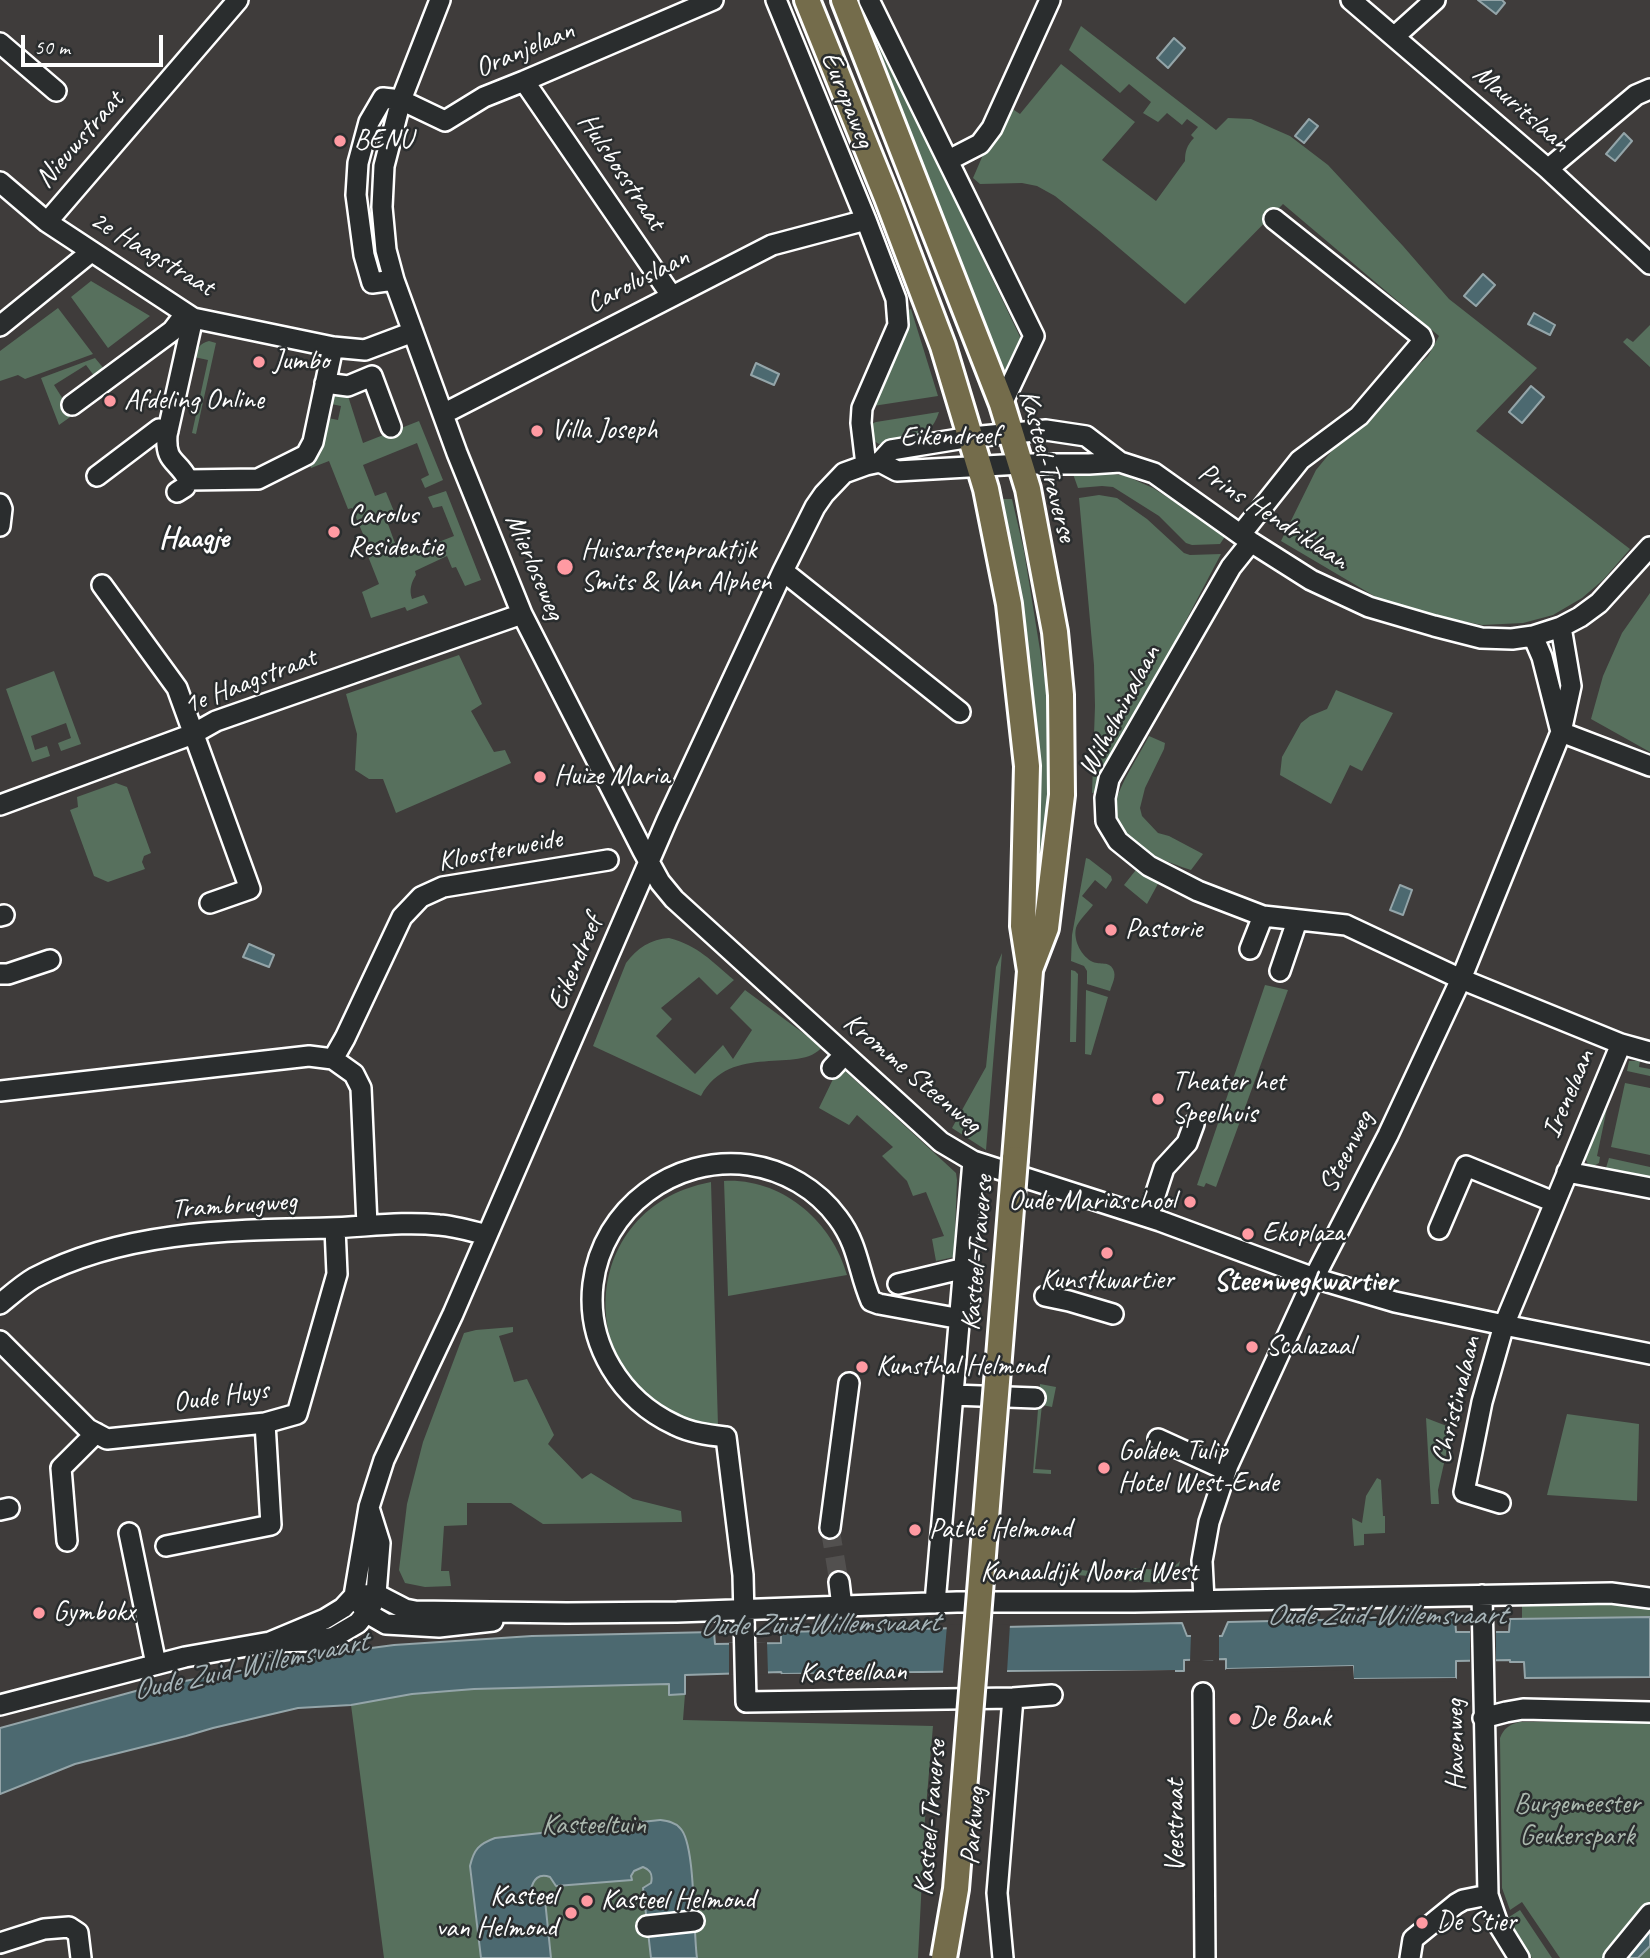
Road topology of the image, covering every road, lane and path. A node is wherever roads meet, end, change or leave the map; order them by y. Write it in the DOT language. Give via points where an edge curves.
graph roads {
  1 [pos="238,0"];
  2 [pos="440,0"];
  3 [pos="713,0"];
  4 [pos="776,0"];
  5 [pos="807,0"];
  6 [pos="844,0"];
  7 [pos="869,0"];
  8 [pos="1050,0"];
  9 [pos="1351,0"];
  10 [pos="1435,0"];
  11 [pos="1395,36"];
  12 [pos="0,43"];
  13 [pos="524,81"];
  14 [pos="1650,89"];
  15 [pos="56,91"];
  16 [pos="401,100"];
  17 [pos="949,160"];
  18 [pos="1548,169"];
  19 [pos="0,182"];
  20 [pos="1274,219"];
  21 [pos="866,220"];
  22 [pos="47,222"];
  23 [pos="91,252"];
  24 [pos="1650,264"];
  25 [pos="394,280"];
  26 [pos="671,295"];
  27 [pos="189,316"];
  28 [pos="0,326"];
  29 [pos="414,332"];
  30 [pos="333,346"];
  31 [pos="326,383"];
  32 [pos="1002,404"];
  33 [pos="72,405"];
  34 [pos="443,414"];
  35 [pos="391,427"];
  36 [pos="168,431"];
  37 [pos="1011,432"];
  38 [pos="971,437"];
  39 [pos="1120,462"];
  40 [pos="873,463"];
  41 [pos="1021,464"];
  42 [pos="979,467"];
  43 [pos="97,476"];
  44 [pos="0,505"];
  45 [pos="0,526"];
  46 [pos="1246,538"];
  47 [pos="1650,547"];
  48 [pos="783,570"];
  49 [pos="102,585"];
  50 [pos="522,614"];
  51 [pos="1561,627"];
  52 [pos="1533,636"];
  53 [pos="960,712"];
  54 [pos="1561,732"];
  55 [pos="193,734"];
  56 [pos="1650,766"];
  57 [pos="0,804"];
  58 [pos="608,860"];
  59 [pos="649,863"];
  60 [pos="210,903"];
  61 [pos="1263,916"];
  62 [pos="1297,921"];
  63 [pos="1250,948"];
  64 [pos="50,960"];
  65 [pos="1030,971"];
  66 [pos="1280,971"];
  67 [pos="0,974"];
  68 [pos="1461,979"];
  69 [pos="1621,1044"];
  70 [pos="1650,1052"];
  71 [pos="333,1059"];
  72 [pos="0,1091"];
  73 [pos="1194,1124"];
  74 [pos="973,1161"];
  75 [pos="1567,1172"];
  76 [pos="1650,1188"];
  77 [pos="1554,1202"];
  78 [pos="1148,1217"];
  79 [pos="367,1225"];
  80 [pos="335,1227"];
  81 [pos="1439,1229"];
  82 [pos="487,1235"];
  83 [pos="965,1268"];
  84 [pos="1314,1278"];
  85 [pos="898,1284"];
  86 [pos="1045,1296"];
  87 [pos="0,1304"];
  88 [pos="1113,1314"];
  89 [pos="961,1319"];
  90 [pos="1504,1325"];
  91 [pos="0,1341"];
  92 [pos="1650,1354"];
  93 [pos="849,1383"];
  94 [pos="953,1395"];
  95 [pos="1035,1398"];
  96 [pos="265,1423"];
  97 [pos="96,1433"];
  98 [pos="1158,1439"];
  99 [pos="1226,1470"];
  100 [pos="1500,1503"];
  101 [pos="369,1507"];
  102 [pos="830,1528"];
  103 [pos="129,1533"];
  104 [pos="67,1541"];
  105 [pos="166,1546"];
  106 [pos="839,1582"];
  107 [pos="1650,1585"];
  108 [pos="1611,1593"];
  109 [pos="376,1594"];
  110 [pos="1482,1595"];
  111 [pos="354,1596"];
  112 [pos="1650,1598"];
  113 [pos="1204,1600"];
  114 [pos="935,1603"];
  115 [pos="842,1607"];
  116 [pos="744,1610"];
  117 [pos="367,1613"];
  118 [pos="567,1613"];
  119 [pos="270,1642"];
  120 [pos="156,1664"];
  121 [pos="1203,1693"];
  122 [pos="1052,1695"];
  123 [pos="1013,1698"];
  124 [pos="0,1705"];
  125 [pos="1650,1712"];
  126 [pos="1483,1718"];
  127 [pos="1488,1895"];
  128 [pos="1650,1914"];
  129 [pos="694,1921"];
  130 [pos="648,1926"];
  131 [pos="0,1943"];
  132 [pos="81,1958"];
  133 [pos="944,1958"];
  134 [pos="1003,1958"];
  135 [pos="1205,1958"];
  136 [pos="1410,1958"];
  137 [pos="1519,1958"];
  138 [pos="1614,1958"];
  1 -- 22 [label="street, Nieuwstraat"];
  2 -- 16 [label="street, Mierloseweg"];
  3 -- 13 [label="street, Oranjelaan"];
  4 -- 21 [label="street, Europaweg"];
  5 -- 38 [label="main road, Kasteel-Traverse" via="943,346"];
  6 -- 32 [label="main road, Kasteel-Traverse"];
  7 -- 17 [label="street"];
  8 -- 17 [label="street" via="992,128 980,144"];
  9 -- 11 [label="street, Mauritslaan"];
  10 -- 11 [label="street"];
  11 -- 18 [label="street, Mauritslaan"];
  12 -- 15 [label="street"];
  13 -- 16 [label="street, Oranjelaan" via="484,97 446,121"];
  13 -- 26 [label="street, Hulsbosstraat"];
  14 -- 18 [label="street" via="1636,95"];
  16 -- 25 [label="street, Mierloseweg" via="384,166 382,207"];
  16 -- 25 [label="street" via="383,98 369,122 358,163 356,195 372,283"];
  17 -- 32 [label="street" via="1034,336"];
  18 -- 24 [label="street, Mauritslaan"];
  19 -- 22 [label="street, 2e Haagstraat"];
  20 -- 46 [label="street, Wilhelminalaan" via="1423,341 1359,416 1300,460"];
  21 -- 26 [label="street, Caroluslaan" via="772,244"];
  21 -- 40 [label="street, Eikendreef" via="896,299 898,325 862,408 861,423"];
  22 -- 23 [label="street, 2e Haagstraat"];
  23 -- 27 [label="street, 2e Haagstraat"];
  23 -- 28 [label="street"];
  25 -- 29 [label="street, Mierloseweg"];
  26 -- 34 [label="street, Caroluslaan"];
  27 -- 30 [label="street, 2e Haagstraat"];
  27 -- 33 [label="street"];
  27 -- 36 [label="street"];
  29 -- 30 [label="street, 2e Haagstraat" via="365,350"];
  29 -- 34 [label="street, Mierloseweg"];
  30 -- 31 [label="street"];
  31 -- 35 [label="street" via="348,386 372,376"];
  31 -- 36 [label="street" via="306,455 258,479 182,486 166,447"];
  32 -- 37 [label="main road, Kasteel-Traverse"];
  34 -- 50 [label="street, Mierloseweg"];
  36 -- 43 [label="street" via="159,429"];
  37 -- 38 [label="street, Eikendreef"];
  37 -- 39 [label="street, Prins Hendriklaan" via="1046,430 1086,436"];
  37 -- 41 [label="main road, Kasteel-Traverse"];
  38 -- 40 [label="street, Eikendreef" via="891,450"];
  38 -- 42 [label="main road, Kasteel-Traverse"];
  39 -- 41 [label="street, Prins Hendriklaan"];
  39 -- 46 [label="street, Prins Hendriklaan" via="1154,473"];
  40 -- 42 [label="street, Eikendreef" via="897,471"];
  40 -- 48 [label="street, Eikendreef" via="844,473 824,494"];
  41 -- 42 [label="street, Eikendreef"];
  41 -- 65 [label="main road, Kasteel-Traverse" via="1055,632 1062,795 1046,928"];
  42 -- 65 [label="main road, Kasteel-Traverse" via="1009,604 1027,766 1023,926"];
  44 -- 45 [label="street"];
  46 -- 52 [label="street, Prins Hendriklaan" via="1311,580 1369,607 1481,638"];
  46 -- 61 [label="street, Wilhelminalaan" via="1109,779 1105,809 1106,821 1118,841 1150,866"];
  47 -- 51 [label="street, Prins Hendriklaan" via="1599,603"];
  48 -- 53 [label="street"];
  48 -- 59 [label="street, Eikendreef"];
  49 -- 55 [label="street" via="177,688"];
  50 -- 55 [label="street, 1e Haagstraat" via="216,721"];
  50 -- 59 [label="street, Mierloseweg"];
  51 -- 52 [label="street, Prins Hendriklaan"];
  51 -- 54 [label="street, Steenweg" via="1571,686"];
  52 -- 54 [label="street"];
  54 -- 56 [label="street"];
  54 -- 68 [label="street, Steenweg"];
  55 -- 57 [label="street, 1e Haagstraat"];
  55 -- 60 [label="street" via="250,889"];
  58 -- 71 [label="street, Kloosterweide" via="443,887 421,897 402,917"];
  59 -- 74 [label="street, Kromme Steenweg" via="677,902 838,1062 941,1142"];
  59 -- 82 [label="street, Eikendreef"];
  61 -- 62 [label="street, Wilhelminalaan"];
  61 -- 63 [label="street"];
  62 -- 66 [label="street"];
  62 -- 68 [label="street, Wilhelminalaan" via="1346,925"];
  64 -- 67 [label="street"];
  65 -- 133 [label="main road, Kasteel-Traverse, bridge" via="956,1889"];
  68 -- 69 [label="street, Irenelaan"];
  68 -- 84 [label="street, Steenweg"];
  69 -- 70 [label="street"];
  69 -- 75 [label="street, Irenelaan"];
  71 -- 72 [label="street" via="309,1056"];
  71 -- 79 [label="street" via="354,1074 361,1088"];
  73 -- 78 [label="street" via="1187,1143 1164,1168"];
  74 -- 78 [label="street, Kromme Steenweg"];
  74 -- 83 [label="street"];
  75 -- 76 [label="street"];
  75 -- 77 [label="street, Irenelaan"];
  77 -- 81 [label="street" via="1465,1166"];
  77 -- 90 [label="street, Irenelaan"];
  78 -- 84 [label="street, Kromme Steenweg"];
  79 -- 80 [label="street, Trambrugweg"];
  79 -- 82 [label="street, Trambrugweg" via="440,1225"];
  80 -- 87 [label="street, Trambrugweg" via="247,1229 140,1241 67,1263 32,1279"];
  80 -- 96 [label="street, Oude Huys" via="337,1274 297,1414"];
  82 -- 101 [label="street, Eikendreef" via="384,1460"];
  83 -- 85 [label="street"];
  83 -- 89 [label="street"];
  84 -- 90 [label="street, Christinalaan" via="1395,1302"];
  84 -- 99 [label="street, Steenweg"];
  86 -- 88 [label="street"];
  89 -- 94 [label="street"];
  89 -- 116 [label="street, Kasteellaan" via="871,1301 856,1249 836,1215 798,1182 764,1168 714,1164 678,1174 636,1200 612,1229 593,1283 602,1350 621,1383 644,1408 677,1426 726,1437"];
  90 -- 92 [label="street, Christinalaan"];
  90 -- 100 [label="street, Christinalaan" via="1464,1492"];
  91 -- 97 [label="street"];
  93 -- 102 [label="street"];
  94 -- 95 [label="street"];
  94 -- 114 [label="street"];
  96 -- 97 [label="street, Oude Huys" via="107,1438"];
  96 -- 105 [label="street" via="271,1525"];
  97 -- 104 [label="street" via="61,1468"];
  98 -- 99 [label="street"];
  99 -- 113 [label="street, Steenweg" via="1206,1535"];
  101 -- 109 [label="street" via="380,1543"];
  101 -- 111 [label="street, Eikendreef"];
  103 -- 120 [label="street"];
  106 -- 115 [label="street"];
  107 -- 108 [label="street, Kanaaldijk Noord West"];
  108 -- 110 [label="street, Kanaaldijk Noord West"];
  108 -- 112 [label="street, Kanaaldijk Noord West"];
  109 -- 111 [label="street"];
  109 -- 117 [label="street"];
  109 -- 118 [label="street, Kanaaldijk Noord West" via="415,1611"];
  110 -- 113 [label="street, Kanaaldijk Noord West"];
  110 -- 126 [label="street, Havenweg"];
  111 -- 117 [label="street"];
  111 -- 119 [label="street" via="326,1619"];
  113 -- 114 [label="street, Kanaaldijk Noord West"];
  114 -- 115 [label="street, Kanaaldijk Noord West"];
  115 -- 116 [label="street, Kanaaldijk Noord West"];
  116 -- 118 [label="street, Kanaaldijk Noord West"];
  116 -- 123 [label="street, Kasteellaan" via="746,1702"];
  117 -- 118 [label="street, Kanaaldijk Noord West" via="386,1624 439,1627"];
  117 -- 119 [label="street" via="334,1637"];
  119 -- 120 [label="street"];
  120 -- 124 [label="street"];
  121 -- 135 [label="street, Veestraat"];
  122 -- 123 [label="street, Kasteellaan"];
  123 -- 134 [label="street, Parkweg" via="997,1892"];
  125 -- 126 [label="street" via="1523,1710"];
  126 -- 127 [label="street, Havenweg"];
  127 -- 136 [label="street" via="1456,1904 1413,1939"];
  127 -- 137 [label="street, Havenweg" via="1498,1924"];
  128 -- 138 [label="street"];
  129 -- 130 [label="street"];
  131 -- 132 [label="street" via="44,1929 69,1927 78,1933"];
}
